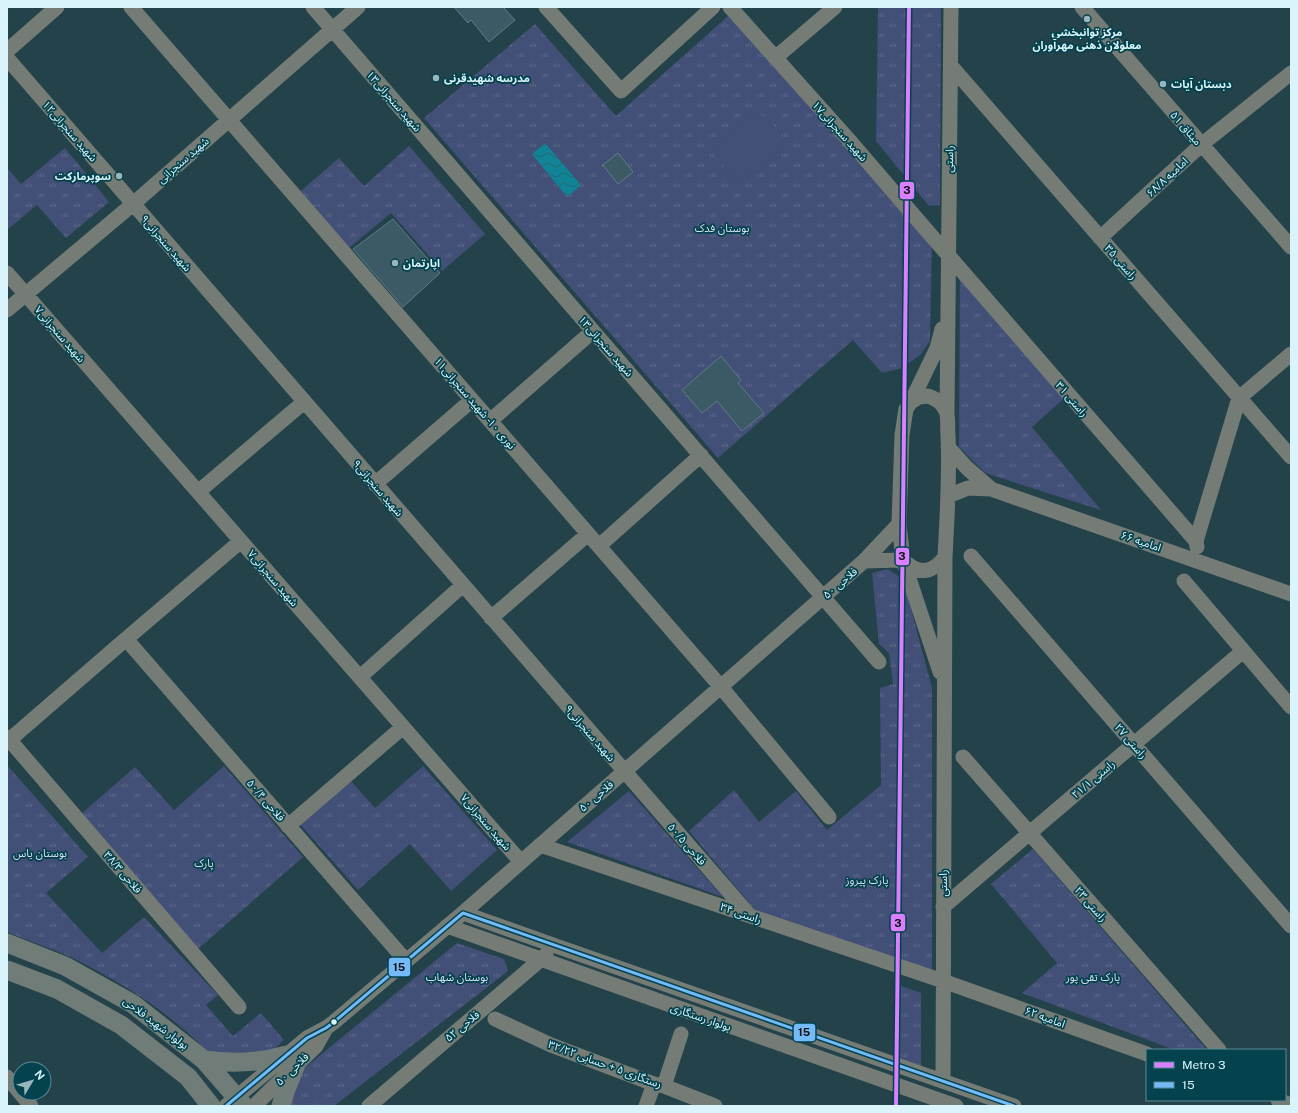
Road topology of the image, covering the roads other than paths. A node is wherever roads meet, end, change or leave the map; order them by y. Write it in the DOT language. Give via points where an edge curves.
graph roads {
  1 [pos="58,7"];
  2 [pos="131,7"];
  3 [pos="313,7"];
  4 [pos="358,7"];
  5 [pos="546,7"];
  6 [pos="713,7"];
  7 [pos="730,7"];
  8 [pos="835,7"];
  9 [pos="951,7"];
  10 [pos="1082,7"];
  11 [pos="332,30"];
  12 [pos="7,51"];
  13 [pos="7,58"];
  14 [pos="775,58"];
  15 [pos="951,66"];
  16 [pos="1291,73"];
  17 [pos="229,120"];
  18 [pos="1201,145"];
  19 [pos="133,204"];
  20 [pos="1100,238"];
  21 [pos="1291,247"];
  22 [pos="949,256"];
  23 [pos="7,273"];
  24 [pos="25,294"];
  25 [pos="7,310"];
  26 [pos="947,311"];
  27 [pos="593,331"];
  28 [pos="1291,354"];
  29 [pos="1240,398"];
  30 [pos="472,400"];
  31 [pos="304,402"];
  32 [pos="911,402"];
  33 [pos="947,413"];
  34 [pos="490,421"];
  35 [pos="948,447"];
  36 [pos="701,455"];
  37 [pos="1291,457"];
  38 [pos="375,484"];
  39 [pos="991,489"];
  40 [pos="198,492"];
  41 [pos="948,496"];
  42 [pos="899,524"];
  43 [pos="588,534"];
  44 [pos="1196,540"];
  45 [pos="240,541"];
  46 [pos="599,546"];
  47 [pos="971,556"];
  48 [pos="945,557"];
  49 [pos="903,560"];
  50 [pos="864,561"];
  51 [pos="1198,561"];
  52 [pos="1184,581"];
  53 [pos="463,585"];
  54 [pos="1291,594"];
  55 [pos="823,597"];
  56 [pos="491,618"];
  57 [pos="126,639"];
  58 [pos="1243,651"];
  59 [pos="879,662"];
  60 [pos="360,677"];
  61 [pos="945,685"];
  62 [pos="721,687"];
  63 [pos="1291,707"];
  64 [pos="403,727"];
  65 [pos="8,740"];
  66 [pos="1134,744"];
  67 [pos="963,757"];
  68 [pos="624,772"];
  69 [pos="829,817"];
  70 [pos="288,826"];
  71 [pos="1029,833"];
  72 [pos="540,845"];
  73 [pos="521,862"];
  74 [pos="943,907"];
  75 [pos="463,912"];
  76 [pos="750,916"];
  77 [pos="447,926"];
  78 [pos="1291,926"];
  79 [pos="7,943"];
  80 [pos="556,946"];
  81 [pos="540,960"];
  82 [pos="406,961"];
  83 [pos="7,970"];
  84 [pos="943,981"];
  85 [pos="239,1007"];
  86 [pos="495,1019"];
  87 [pos="681,1034"];
  88 [pos="1218,1049"];
  89 [pos="1146,1054"];
  90 [pos="204,1060"];
  91 [pos="290,1061"];
  92 [pos="7,1077"];
  93 [pos="943,1081"];
  94 [pos="659,1085"];
  95 [pos="1281,1101"];
  96 [pos="235,1103"];
  97 [pos="949,1105"];
  98 [pos="1291,1105"];
  99 [pos="31,1106"];
  100 [pos="211,1106"];
  101 [pos="254,1106"];
  102 [pos="281,1106"];
  103 [pos="369,1106"];
  104 [pos="646,1106"];
  105 [pos="715,1106"];
  106 [pos="1014,1106"];
  1 -- 12 [label="street"];
  2 -- 17 [label="street, نوری ۱۰- شهید سنجرانی۱۱"];
  3 -- 11 [label="street, شهید سنجرانی۱۳"];
  4 -- 11 [label="street, شهید سنجرانی"];
  5 -- 6 [label="street" via="621,91"];
  7 -- 14 [label="street, شهید سنجرانی۱۷"];
  8 -- 14 [label="street"];
  9 -- 15 [label="street, راستی"];
  10 -- 18 [label="street, میثاق ۵۱"];
  11 -- 17 [label="street, شهید سنجرانی"];
  11 -- 27 [label="street, شهید سنجرانی۱۳"];
  13 -- 19 [label="street, شهید سنجرانی۱۲"];
  14 -- 22 [label="street, شهید سنجرانی۱۷"];
  15 -- 20 [label="street, راستی ۳۵"];
  15 -- 22 [label="street, راستی"];
  16 -- 18 [label="street, امامیه ۶۸/۸"];
  17 -- 19 [label="street, شهید سنجرانی"];
  17 -- 30 [label="street, نوری ۱۰- شهید سنجرانی۱۱"];
  18 -- 20 [label="street, امامیه ۶۸/۸"];
  18 -- 21 [label="street, میثاق ۵۱"];
  19 -- 24 [label="street, شهید سنجرانی"];
  19 -- 31 [label="street, شهید سنجرانی۹"];
  20 -- 29 [label="street, راستی ۳۵"];
  22 -- 26 [label="street, راستی"];
  22 -- 44 [label="street, راستی ۳۱"];
  23 -- 24 [label="street, شهید سنجرانی۷"];
  24 -- 25 [label="street, شهید سنجرانی"];
  24 -- 40 [label="street, شهید سنجرانی۷"];
  26 -- 32 [label="street, راستی" via="937,348"];
  26 -- 33 [label="street, راستی"];
  27 -- 34 [label="street"];
  27 -- 36 [label="street, شهید سنجرانی۱۳"];
  28 -- 29 [label="street"];
  29 -- 37 [label="street, راستی ۳۵"];
  29 -- 44 [label="street"];
  30 -- 34 [label="street, نوری ۱۰- شهید سنجرانی۱۱"];
  30 -- 38 [label="street"];
  31 -- 38 [label="street, شهید سنجرانی۹"];
  31 -- 40 [label="street"];
  32 -- 33 [label="street" via="919,397 928,396 943,405"];
  32 -- 42 [label="street, راستی" via="906,409 902,435"];
  33 -- 35 [label="street, راستی"];
  34 -- 43 [label="street, نوری ۱۰- شهید سنجرانی۱۱"];
  35 -- 39 [label="street"];
  35 -- 41 [label="street, راستی"];
  36 -- 46 [label="street"];
  36 -- 55 [label="street, شهید سنجرانی۱۳"];
  38 -- 53 [label="street, شهید سنجرانی۹"];
  39 -- 41 [label="street" via="968,488"];
  39 -- 51 [label="street, امامیه ۶۶"];
  40 -- 45 [label="street, شهید سنجرانی۷"];
  41 -- 48 [label="street, راستی"];
  42 -- 49 [label="street, راستی"];
  42 -- 50 [label="street, فلاحی ۵۰"];
  43 -- 46 [label="street, نوری ۱۰- شهید سنجرانی۱۱"];
  43 -- 56 [label="street"];
  44 -- 51 [label="street"];
  45 -- 57 [label="street"];
  45 -- 60 [label="street, شهید سنجرانی۷"];
  46 -- 62 [label="street, نوری ۱۰- شهید سنجرانی۱۱"];
  47 -- 66 [label="street, راستی ۲۷"];
  48 -- 49 [label="street" via="939,565 930,570 910,567"];
  48 -- 61 [label="street, راستی"];
  49 -- 50 [label="street"];
  49 -- 61 [label="street, راستی"];
  50 -- 55 [label="street, فلاحی ۵۰"];
  51 -- 54 [label="street, امامیه ۶۶"];
  52 -- 58 [label="street"];
  53 -- 56 [label="street, شهید سنجرانی۹"];
  53 -- 60 [label="street"];
  55 -- 59 [label="street, شهید سنجرانی۱۳"];
  55 -- 62 [label="street, فلاحی ۵۰"];
  56 -- 68 [label="street, شهید سنجرانی۹"];
  57 -- 65 [label="street"];
  57 -- 70 [label="street, فلاحی ۵۰/۴"];
  58 -- 63 [label="street"];
  58 -- 66 [label="street, راستی ۲۱/۱"];
  60 -- 64 [label="street, شهید سنجرانی۷"];
  61 -- 74 [label="street, راستی"];
  62 -- 68 [label="street, فلاحی ۵۰"];
  62 -- 69 [label="street, نوری ۱۰- شهید سنجرانی۱۱"];
  64 -- 70 [label="street"];
  64 -- 73 [label="street, شهید سنجرانی۷"];
  65 -- 85 [label="street, فلاحی ۳۸/۳"];
  66 -- 71 [label="street, راستی ۲۱/۱"];
  66 -- 78 [label="street, راستی ۲۷"];
  67 -- 71 [label="street, راستی ۲۳"];
  68 -- 72 [label="street, فلاحی ۵۰"];
  68 -- 76 [label="street, فلاحی ۵۰/۵"];
  70 -- 82 [label="street, فلاحی ۵۰/۴"];
  71 -- 74 [label="street, راستی ۲۱/۱"];
  71 -- 88 [label="street, راستی ۲۳"];
  72 -- 73 [label="street, فلاحی ۵۰"];
  72 -- 76 [label="street, راستی ۳۴"];
  73 -- 75 [label="street, فلاحی ۵۰"];
  74 -- 84 [label="street, راستی"];
  75 -- 77 [label="street, فلاحی ۵۰"];
  75 -- 80 [label="street, بولوار رستگاری"];
  76 -- 84 [label="street, راستی ۳۴"];
  77 -- 81 [label="street, بولوار رستگاری"];
  77 -- 82 [label="street, فلاحی ۵۰"];
  79 -- 90 [label="main road, بولوار شهید فلاحی" via="65,966 133,1004"];
  80 -- 81 [label="street, فلاحی ۵۲"];
  80 -- 93 [label="street, بولوار رستگاری"];
  81 -- 97 [label="street, بولوار رستگاری"];
  81 -- 103 [label="street, فلاحی ۵۲"];
  82 -- 91 [label="street, فلاحی ۵۰" via="326,1028 307,1038"];
  83 -- 100 [label="main road, بولوار شهید فلاحی" via="57,989 122,1025 188,1077"];
  84 -- 89 [label="street, امامیه ۶۲"];
  84 -- 93 [label="street, راستی"];
  86 -- 94 [label="street, رستگاری ۵ + حسابی ۳۲/۲۲" via="551,1045"];
  87 -- 94 [label="street"];
  90 -- 91 [label="main road" via="223,1063"];
  90 -- 96 [label="main road, بولوار شهید فلاحی"];
  91 -- 96 [label="street, فلاحی ۵۰"];
  91 -- 101 [label="street, فلاحی ۵۰"];
  91 -- 102 [label="main road"];
  92 -- 99 [label="street"];
  93 -- 106 [label="street, بولوار رستگاری"];
  94 -- 104 [label="street"];
  94 -- 105 [label="street, رستگاری ۵ + حسابی ۳۲/۲۲"];
  95 -- 98 [label="street"];
}
